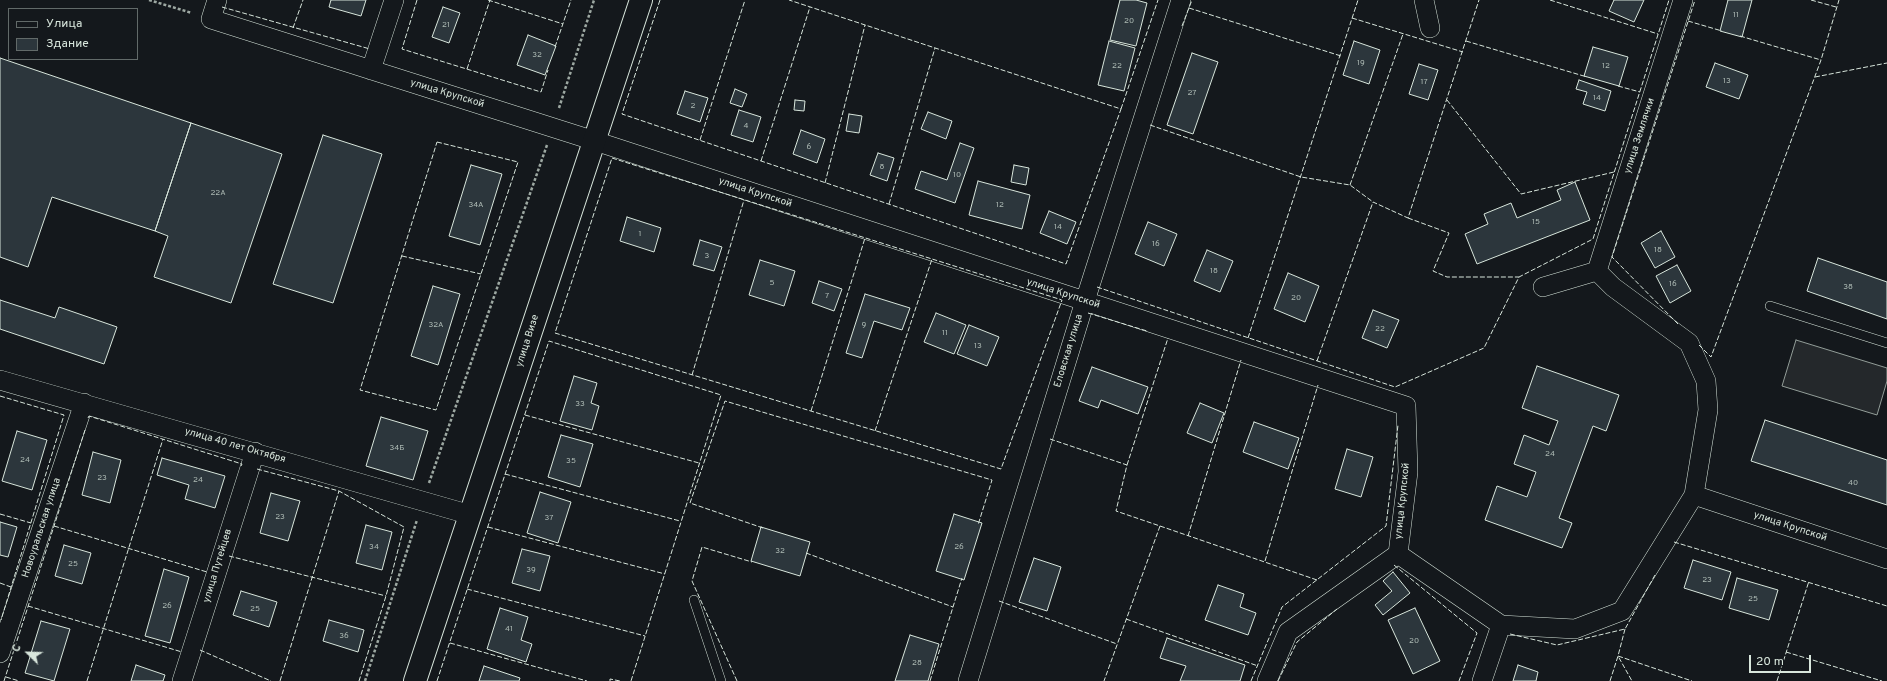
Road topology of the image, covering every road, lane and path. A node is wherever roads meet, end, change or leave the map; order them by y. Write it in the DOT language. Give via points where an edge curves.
graph roads {
  1 [pos="149,0"];
  2 [pos="217,0"];
  3 [pos="394,0"];
  4 [pos="594,0"];
  5 [pos="641,0"];
  6 [pos="1181,0"];
  7 [pos="1424,0"];
  8 [pos="1683,0"];
  9 [pos="211,19"];
  10 [pos="1430,28"];
  11 [pos="371,70"];
  12 [pos="553,127"];
  13 [pos="595,141"];
  14 [pos="1597,271"];
  15 [pos="1543,287"];
  16 [pos="1085,301"];
  17 [pos="1770,306"];
  18 [pos="1887,343"];
  19 [pos="0,380"];
  20 [pos="84,403"];
  21 [pos="255,452"];
  22 [pos="1694,495"];
  23 [pos="423,501"];
  24 [pos="470,515"];
  25 [pos="1398,554"];
  26 [pos="1887,559"];
  27 [pos="694,600"];
  28 [pos="1501,625"];
  29 [pos="0,653"];
  30 [pos="182,681"];
  31 [pos="365,681"];
  32 [pos="415,681"];
  33 [pos="721,681"];
  34 [pos="968,681"];
  35 [pos="1267,681"];
  36 [pos="1482,681"];
  1 -- 9 [label="path"];
  2 -- 9 [label="street"];
  3 -- 11 [label="street"];
  4 -- 12 [label="path"];
  5 -- 13 [label="street, улица Визе"];
  6 -- 16 [label="street, Еловская улица"];
  7 -- 10 [label="street"];
  8 -- 14 [label="street, улица Землячки"];
  9 -- 11 [label="street, улица Крупской"];
  11 -- 12 [label="street, улица Крупской"];
  12 -- 13 [label="street, улица Крупской"];
  12 -- 23 [label="path"];
  13 -- 16 [label="street, улица Крупской"];
  13 -- 24 [label="street, улица Визе"];
  14 -- 15 [label="street"];
  14 -- 22 [label="street" via="1613,287 1689,343 1706,380 1708,410"];
  16 -- 25 [label="street, улица Крупской" via="1406,406 1408,472"];
  16 -- 34 [label="street, Еловская улица"];
  17 -- 18 [label="lane"];
  19 -- 20 [label="street, улица 40 лет Октября"];
  20 -- 21 [label="street, улица 40 лет Октября"];
  20 -- 29 [label="street, Новоуральская улица"];
  21 -- 23 [label="street, улица 40 лет Октября"];
  21 -- 30 [label="street, улица Путейцев"];
  22 -- 26 [label="street, улица Крупской"];
  22 -- 28 [label="street" via="1622,611 1575,629"];
  23 -- 24 [label="street, улица 40 лет Октября"];
  23 -- 31 [label="path"];
  24 -- 32 [label="street, улица Визе"];
  25 -- 28 [label="street"];
  25 -- 35 [label="street" via="1288,632"];
  27 -- 33 [label="lane"];
  28 -- 36 [label="street"];
}
